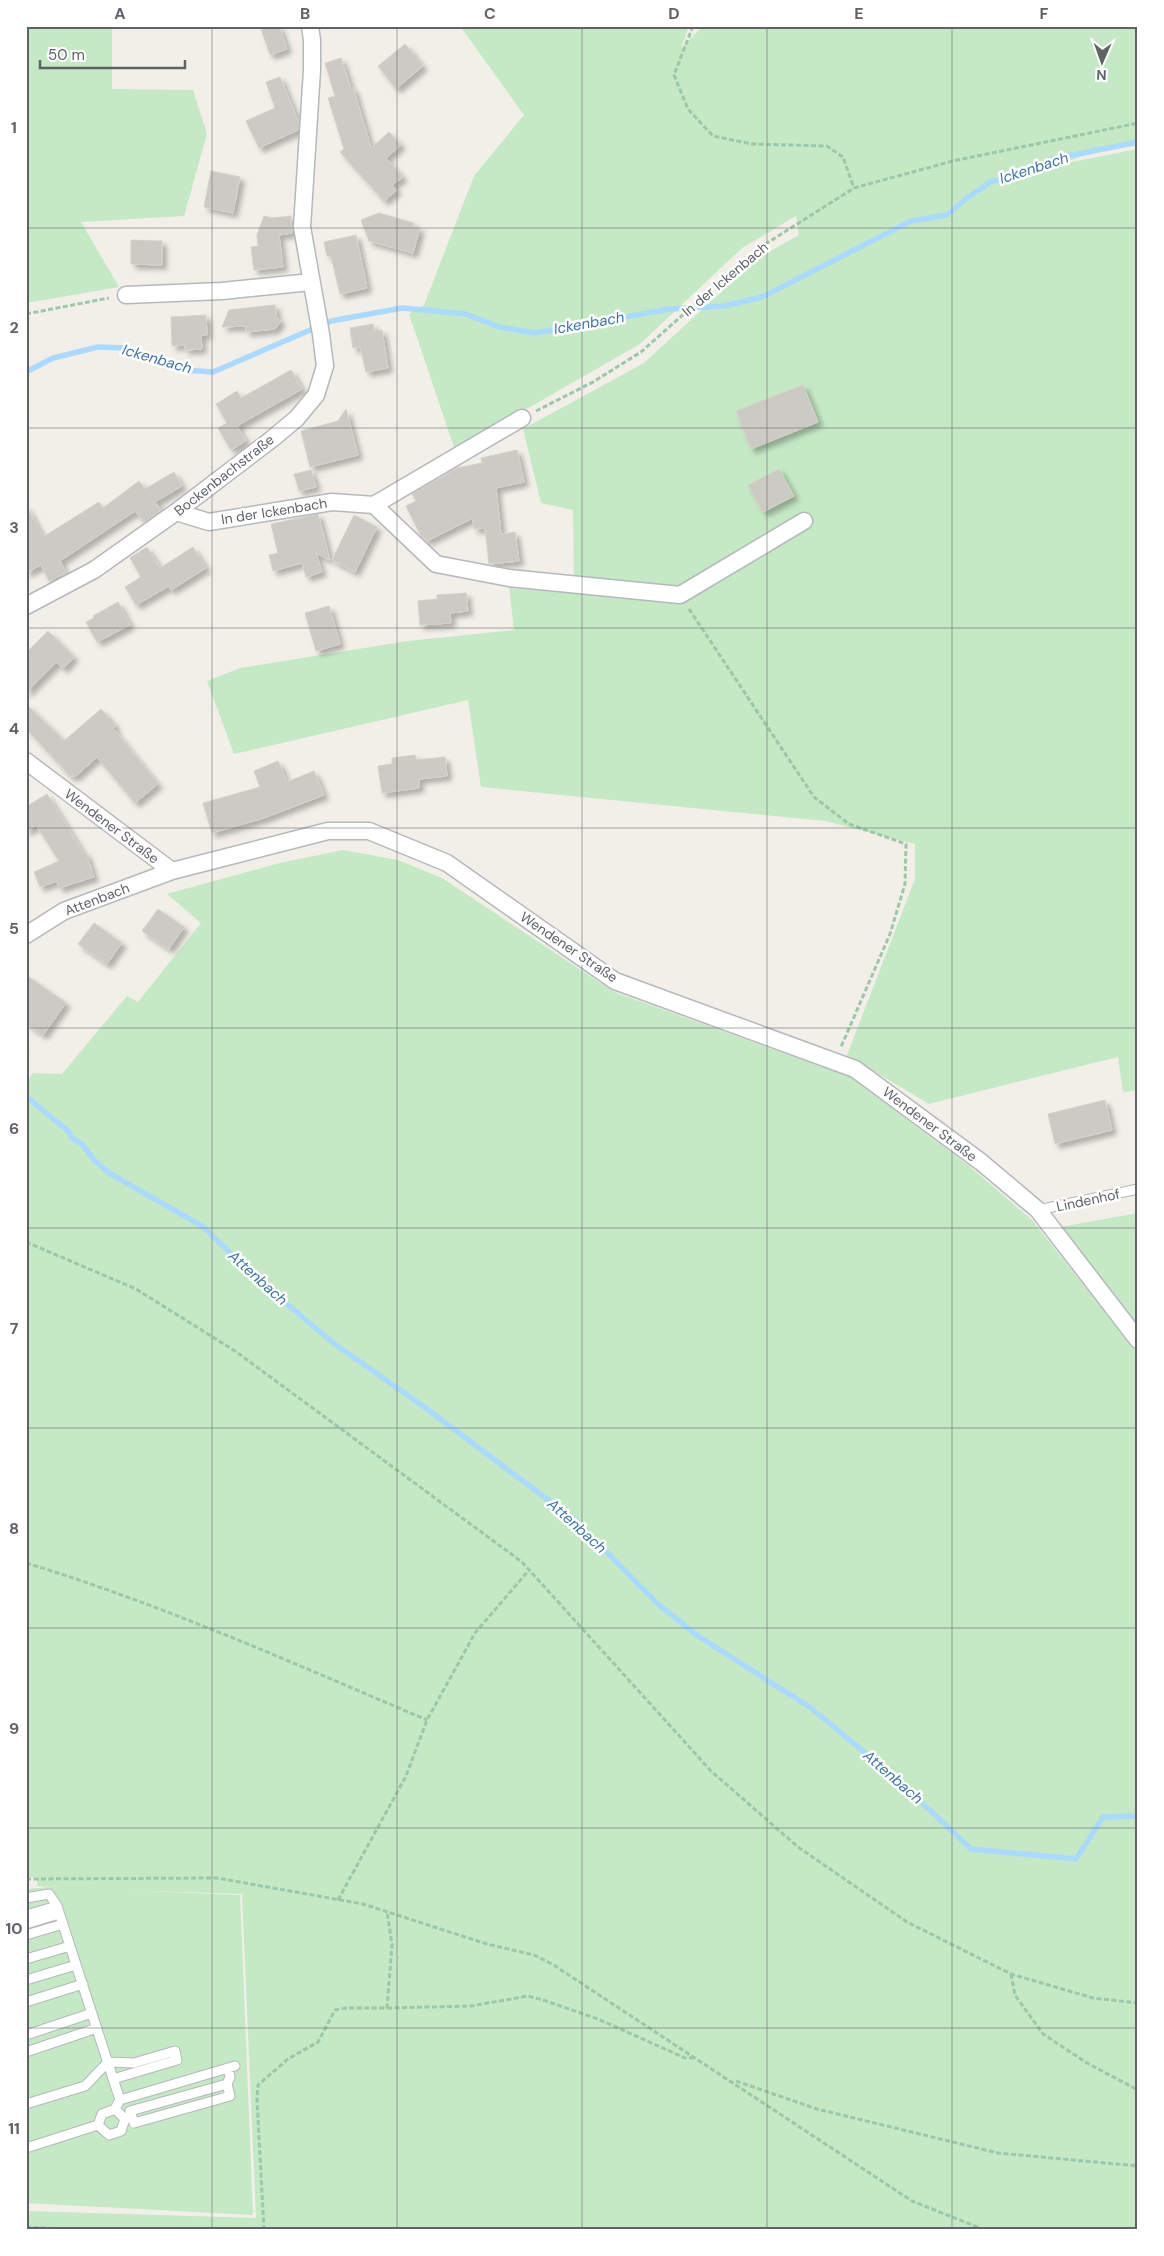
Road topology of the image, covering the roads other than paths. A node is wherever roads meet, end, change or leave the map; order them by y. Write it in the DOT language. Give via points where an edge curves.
graph roads {
  1 [pos="310,26"];
  2 [pos="311,282"];
  3 [pos="126,295"];
  4 [pos="522,418"];
  5 [pos="374,505"];
  6 [pos="176,512"];
  7 [pos="804,521"];
  8 [pos="26,606"];
  9 [pos="26,761"];
  10 [pos="172,870"];
  11 [pos="26,935"];
  12 [pos="1138,1189"];
  13 [pos="1038,1210"];
  14 [pos="1138,1340"];
  15 [pos="26,1898"];
  16 [pos="58,1910"];
  17 [pos="26,1915"];
  18 [pos="26,1924"];
  19 [pos="63,1924"];
  20 [pos="26,1935"];
  21 [pos="70,1946"];
  22 [pos="26,1959"];
  23 [pos="76,1964"];
  24 [pos="26,1980"];
  25 [pos="83,1984"];
  26 [pos="26,2002"];
  27 [pos="92,2014"];
  28 [pos="97,2028"];
  29 [pos="26,2035"];
  30 [pos="26,2052"];
  31 [pos="108,2062"];
  32 [pos="113,2079"];
  33 [pos="120,2100"];
  34 [pos="26,2104"];
  35 [pos="115,2109"];
  36 [pos="129,2118"];
  37 [pos="98,2125"];
  38 [pos="26,2148"];
  1 -- 2 [label="street, Bockenbachstraße" via="312,70 302,227"];
  2 -- 3 [label="street" via="222,291"];
  2 -- 6 [label="street, Bockenbachstraße" via="325,366 316,395 298,418"];
  4 -- 5 [label="street"];
  5 -- 6 [label="street, In der Ickenbach" via="332,502 209,522"];
  5 -- 7 [label="street" via="436,564 510,578 680,595"];
  6 -- 8 [label="street, Bockenbachstraße" via="94,570"];
  9 -- 10 [label="street, Wendener Straße"];
  10 -- 11 [label="street, Attenbach" via="64,911"];
  10 -- 13 [label="street, Wendener Straße" via="328,830 369,831 447,863 615,981 855,1068 981,1162"];
  12 -- 13 [label="lane, Lindenhof"];
  13 -- 14 [label="street, Wendener Straße"];
  15 -- 16 [label="lane" via="49,1894"];
  16 -- 17 [label="lane"];
  16 -- 18 [label="lane"];
  16 -- 19 [label="lane"];
  19 -- 20 [label="lane"];
  19 -- 21 [label="lane"];
  21 -- 22 [label="lane"];
  21 -- 23 [label="lane"];
  23 -- 24 [label="lane"];
  23 -- 25 [label="lane"];
  25 -- 26 [label="lane"];
  25 -- 27 [label="lane"];
  27 -- 28 [label="lane"];
  27 -- 29 [label="lane"];
  28 -- 30 [label="lane"];
  28 -- 31 [label="lane"];
  31 -- 32 [label="lane"];
  31 -- 32 [label="lane" via="134,2063 175,2051 177,2060"];
  31 -- 34 [label="lane" via="85,2086"];
  32 -- 33 [label="lane"];
  33 -- 35 [label="lane"];
  33 -- 36 [label="lane" via="232,2067 227,2084 130,2111"];
  35 -- 36 [label="lane"];
  35 -- 37 [label="lane" via="102,2114"];
  36 -- 37 [label="lane" via="121,2131 109,2135"];
  37 -- 38 [label="lane"];
}
